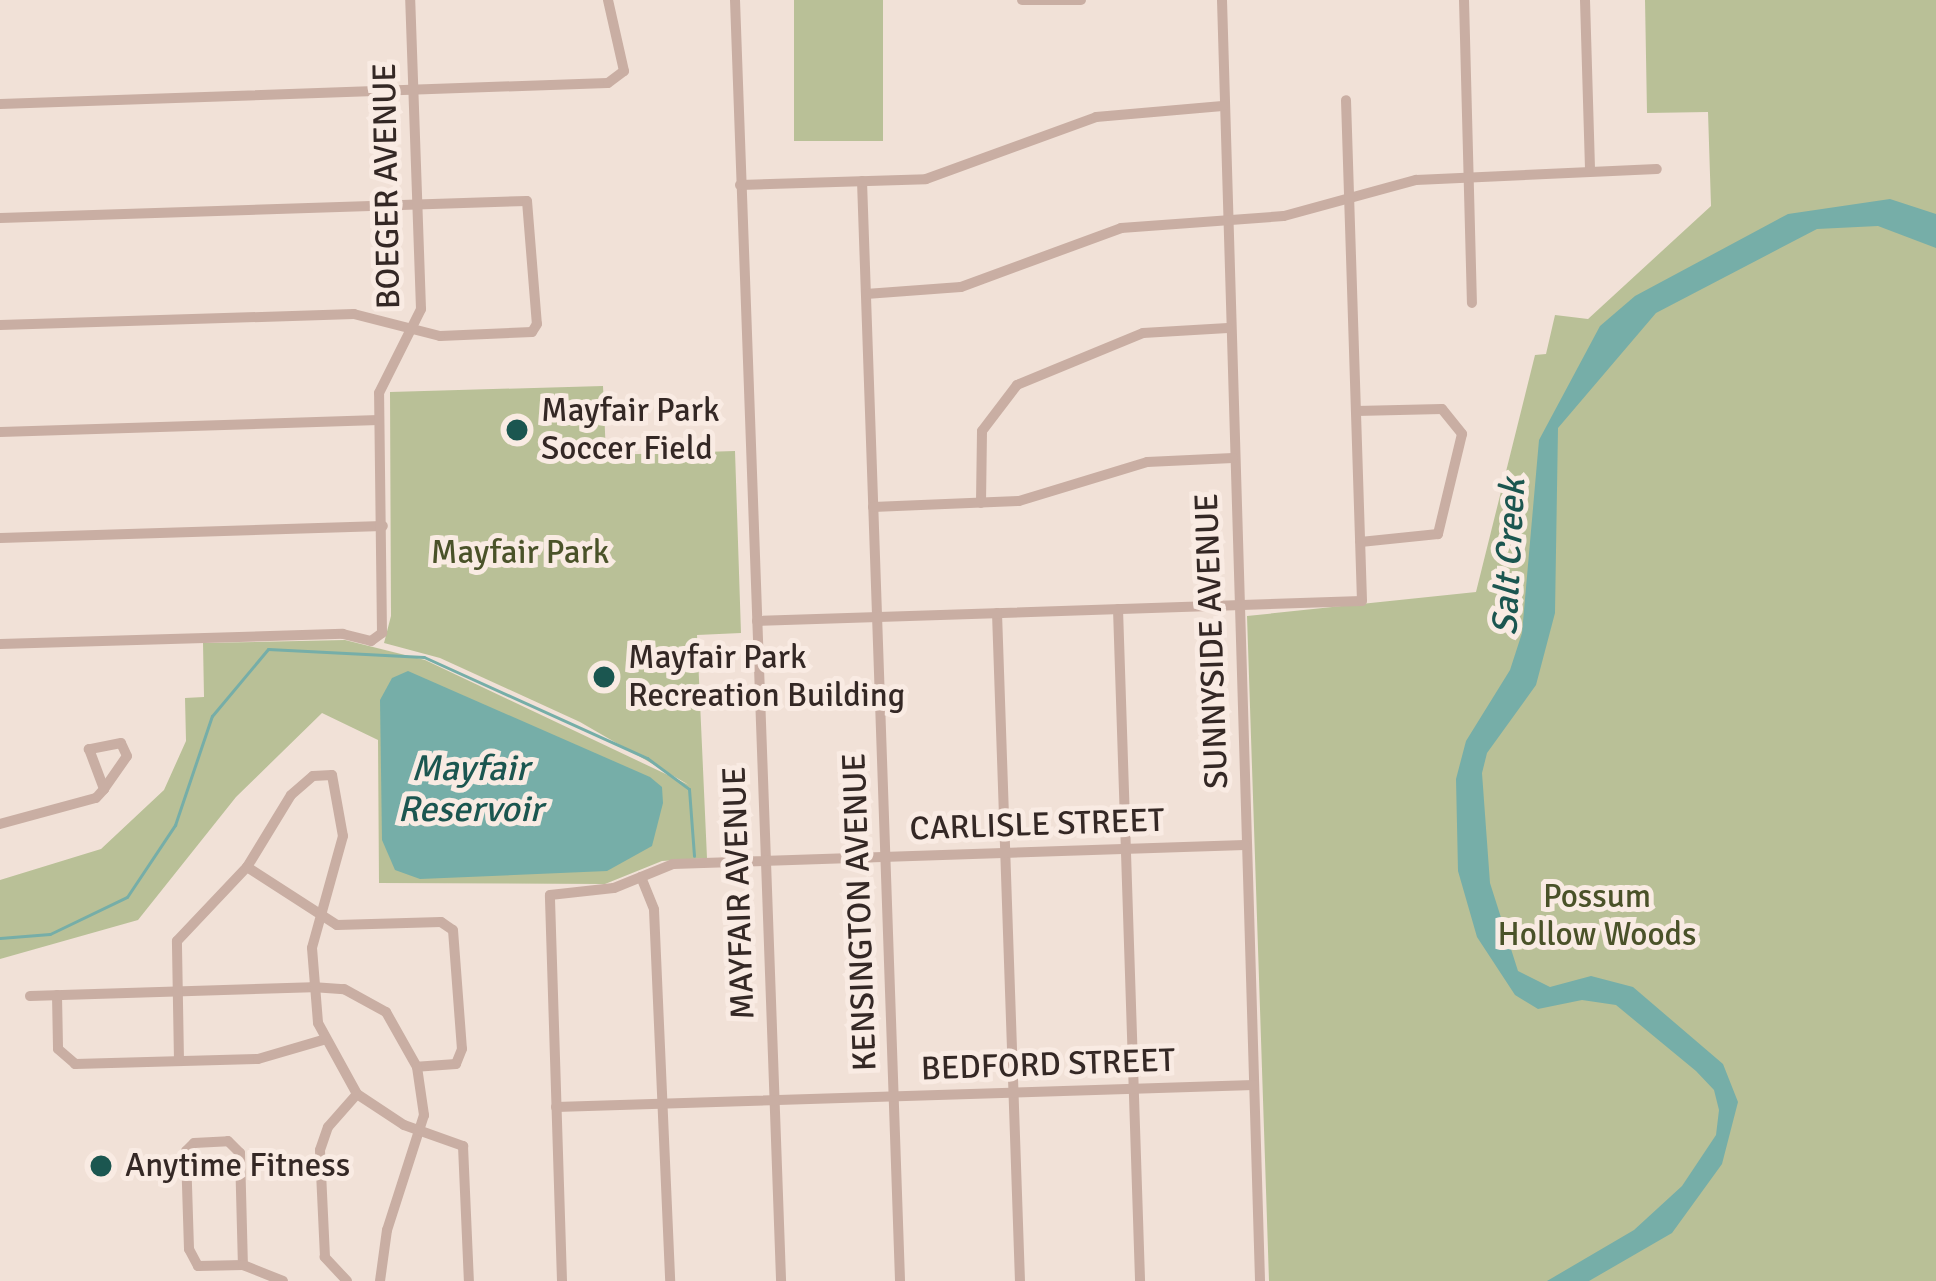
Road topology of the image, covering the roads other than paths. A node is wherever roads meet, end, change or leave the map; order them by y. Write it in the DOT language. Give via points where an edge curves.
graph roads {
  1 [pos="410,0"];
  2 [pos="608,0"];
  3 [pos="735,0"];
  4 [pos="1022,0"];
  5 [pos="1081,0"];
  6 [pos="1222,0"];
  7 [pos="1464,0"];
  8 [pos="1586,0"];
  9 [pos="1045,1"];
  10 [pos="412,92"];
  11 [pos="1346,100"];
  12 [pos="0,104"];
  13 [pos="1223,106"];
  14 [pos="1657,170"];
  15 [pos="1590,171"];
  16 [pos="1468,176"];
  17 [pos="862,181"];
  18 [pos="740,185"];
  19 [pos="1349,197"];
  20 [pos="417,205"];
  21 [pos="0,218"];
  22 [pos="1225,220"];
  23 [pos="866,294"];
  24 [pos="1472,303"];
  25 [pos="0,326"];
  26 [pos="1228,328"];
  27 [pos="415,331"];
  28 [pos="1356,411"];
  29 [pos="379,420"];
  30 [pos="0,432"];
  31 [pos="1234,458"];
  32 [pos="981,503"];
  33 [pos="873,507"];
  34 [pos="383,526"];
  35 [pos="0,538"];
  36 [pos="1360,542"];
  37 [pos="1239,605"];
  38 [pos="1118,609"];
  39 [pos="997,613"];
  40 [pos="876,617"];
  41 [pos="757,621"];
  42 [pos="0,644"];
  43 [pos="104,789"];
  44 [pos="0,824"];
  45 [pos="1245,845"];
  46 [pos="1126,848"];
  47 [pos="1005,854"];
  48 [pos="885,857"];
  49 [pos="764,861"];
  50 [pos="247,867"];
  51 [pos="641,877"];
  52 [pos="320,916"];
  53 [pos="312,987"];
  54 [pos="178,992"];
  55 [pos="56,995"];
  56 [pos="30,996"];
  57 [pos="323,1040"];
  58 [pos="179,1061"];
  59 [pos="417,1067"];
  60 [pos="1254,1085"];
  61 [pos="1134,1089"];
  62 [pos="1015,1093"];
  63 [pos="357,1094"];
  64 [pos="894,1096"];
  65 [pos="773,1100"];
  66 [pos="661,1104"];
  67 [pos="556,1107"];
  68 [pos="421,1131"];
  69 [pos="244,1265"];
  70 [pos="261,1268"];
  71 [pos="270,1281"];
  72 [pos="283,1281"];
  73 [pos="347,1281"];
  74 [pos="380,1281"];
  75 [pos="469,1281"];
  76 [pos="562,1281"];
  77 [pos="670,1281"];
  78 [pos="781,1281"];
  79 [pos="901,1281"];
  80 [pos="1020,1281"];
  81 [pos="1140,1281"];
  82 [pos="1260,1281"];
  1 -- 10 [label="street, BOEGER AVENUE"];
  2 -- 10 [label="street" via="622,76 597,85"];
  3 -- 18 [label="street, MAYFAIR AVENUE"];
  4 -- 9 [label="street"];
  5 -- 9 [label="street"];
  6 -- 13 [label="street, SUNNYSIDE AVENUE"];
  7 -- 16 [label="street"];
  8 -- 15 [label="street"];
  10 -- 12 [label="street"];
  10 -- 20 [label="street, BOEGER AVENUE"];
  11 -- 19 [label="street"];
  13 -- 17 [label="street" via="1115,113 948,173"];
  13 -- 22 [label="street, SUNNYSIDE AVENUE"];
  14 -- 15 [label="street"];
  15 -- 16 [label="street"];
  16 -- 19 [label="street"];
  16 -- 24 [label="street"];
  17 -- 18 [label="street"];
  17 -- 23 [label="street, KENSINGTON AVENUE"];
  18 -- 41 [label="street, MAYFAIR AVENUE"];
  19 -- 22 [label="street" via="1284,216"];
  19 -- 28 [label="street"];
  20 -- 21 [label="street"];
  20 -- 27 [label="street, BOEGER AVENUE"];
  20 -- 27 [label="street" via="530,203 535,331"];
  22 -- 23 [label="street" via="1136,225 961,287"];
  22 -- 26 [label="street, SUNNYSIDE AVENUE"];
  23 -- 33 [label="street, KENSINGTON AVENUE"];
  25 -- 27 [label="street" via="354,314"];
  26 -- 31 [label="street, SUNNYSIDE AVENUE"];
  26 -- 32 [label="street" via="1143,334 1017,386 982,431"];
  27 -- 29 [label="street, BOEGER AVENUE" via="381,386"];
  28 -- 36 [label="street"];
  28 -- 36 [label="street" via="1442,409 1455,415 1462,434 1438,534"];
  29 -- 30 [label="street"];
  29 -- 34 [label="street, BOEGER AVENUE"];
  31 -- 32 [label="street" via="1147,462 1051,494"];
  31 -- 37 [label="street, SUNNYSIDE AVENUE"];
  32 -- 33 [label="street"];
  33 -- 40 [label="street, KENSINGTON AVENUE"];
  34 -- 35 [label="street"];
  34 -- 42 [label="street, BOEGER AVENUE" via="386,618 371,641 343,634"];
  36 -- 37 [label="street" via="1362,601"];
  37 -- 38 [label="street"];
  37 -- 45 [label="street, SUNNYSIDE AVENUE"];
  38 -- 39 [label="street"];
  38 -- 46 [label="street"];
  39 -- 40 [label="street"];
  39 -- 47 [label="street"];
  40 -- 41 [label="street"];
  40 -- 48 [label="street, KENSINGTON AVENUE"];
  41 -- 49 [label="street, MAYFAIR AVENUE"];
  43 -- 43 [label="street" via="90,746 117,742 127,751"];
  43 -- 44 [label="street" via="65,811"];
  45 -- 46 [label="street, CARLISLE STREET"];
  45 -- 60 [label="street, SUNNYSIDE AVENUE"];
  46 -- 47 [label="street, CARLISLE STREET"];
  46 -- 61 [label="street"];
  47 -- 48 [label="street, CARLISLE STREET"];
  47 -- 62 [label="street"];
  48 -- 49 [label="street, CARLISLE STREET"];
  48 -- 64 [label="street, KENSINGTON AVENUE"];
  49 -- 51 [label="street, CARLISLE STREET" via="673,864"];
  49 -- 65 [label="street, MAYFAIR AVENUE"];
  50 -- 52 [label="street"];
  50 -- 52 [label="street" via="291,795 313,776 332,775 343,836"];
  50 -- 54 [label="street" via="177,941"];
  51 -- 66 [label="street" via="654,910"];
  51 -- 67 [label="street, CARLISLE STREET" via="550,895"];
  52 -- 53 [label="street"];
  52 -- 59 [label="street" via="350,928 440,922 453,930 462,1049 456,1064"];
  53 -- 54 [label="street"];
  53 -- 57 [label="street"];
  53 -- 59 [label="street" via="369,999 399,1028"];
  54 -- 55 [label="street"];
  54 -- 58 [label="street"];
  55 -- 56 [label="street"];
  55 -- 58 [label="street" via="65,1060"];
  57 -- 58 [label="street" via="278,1057"];
  57 -- 63 [label="street"];
  59 -- 68 [label="street"];
  60 -- 61 [label="street, BEDFORD STREET"];
  60 -- 82 [label="street, SUNNYSIDE AVENUE"];
  61 -- 62 [label="street, BEDFORD STREET"];
  61 -- 81 [label="street"];
  62 -- 64 [label="street, BEDFORD STREET"];
  62 -- 80 [label="street"];
  63 -- 68 [label="street"];
  63 -- 73 [label="street" via="328,1126 320,1150 325,1257"];
  64 -- 65 [label="street, BEDFORD STREET"];
  64 -- 79 [label="street, KENSINGTON AVENUE"];
  65 -- 66 [label="street, BEDFORD STREET"];
  65 -- 78 [label="street, MAYFAIR AVENUE"];
  66 -- 67 [label="street, BEDFORD STREET"];
  66 -- 77 [label="street"];
  67 -- 76 [label="street"];
  68 -- 74 [label="street" via="387,1230"];
  68 -- 75 [label="street" via="463,1146"];
  69 -- 69 [label="street" via="238,1148 194,1143 186,1155 192,1258 198,1266"];
  69 -- 70 [label="street"];
  70 -- 71 [label="street"];
  70 -- 72 [label="street"];
}
